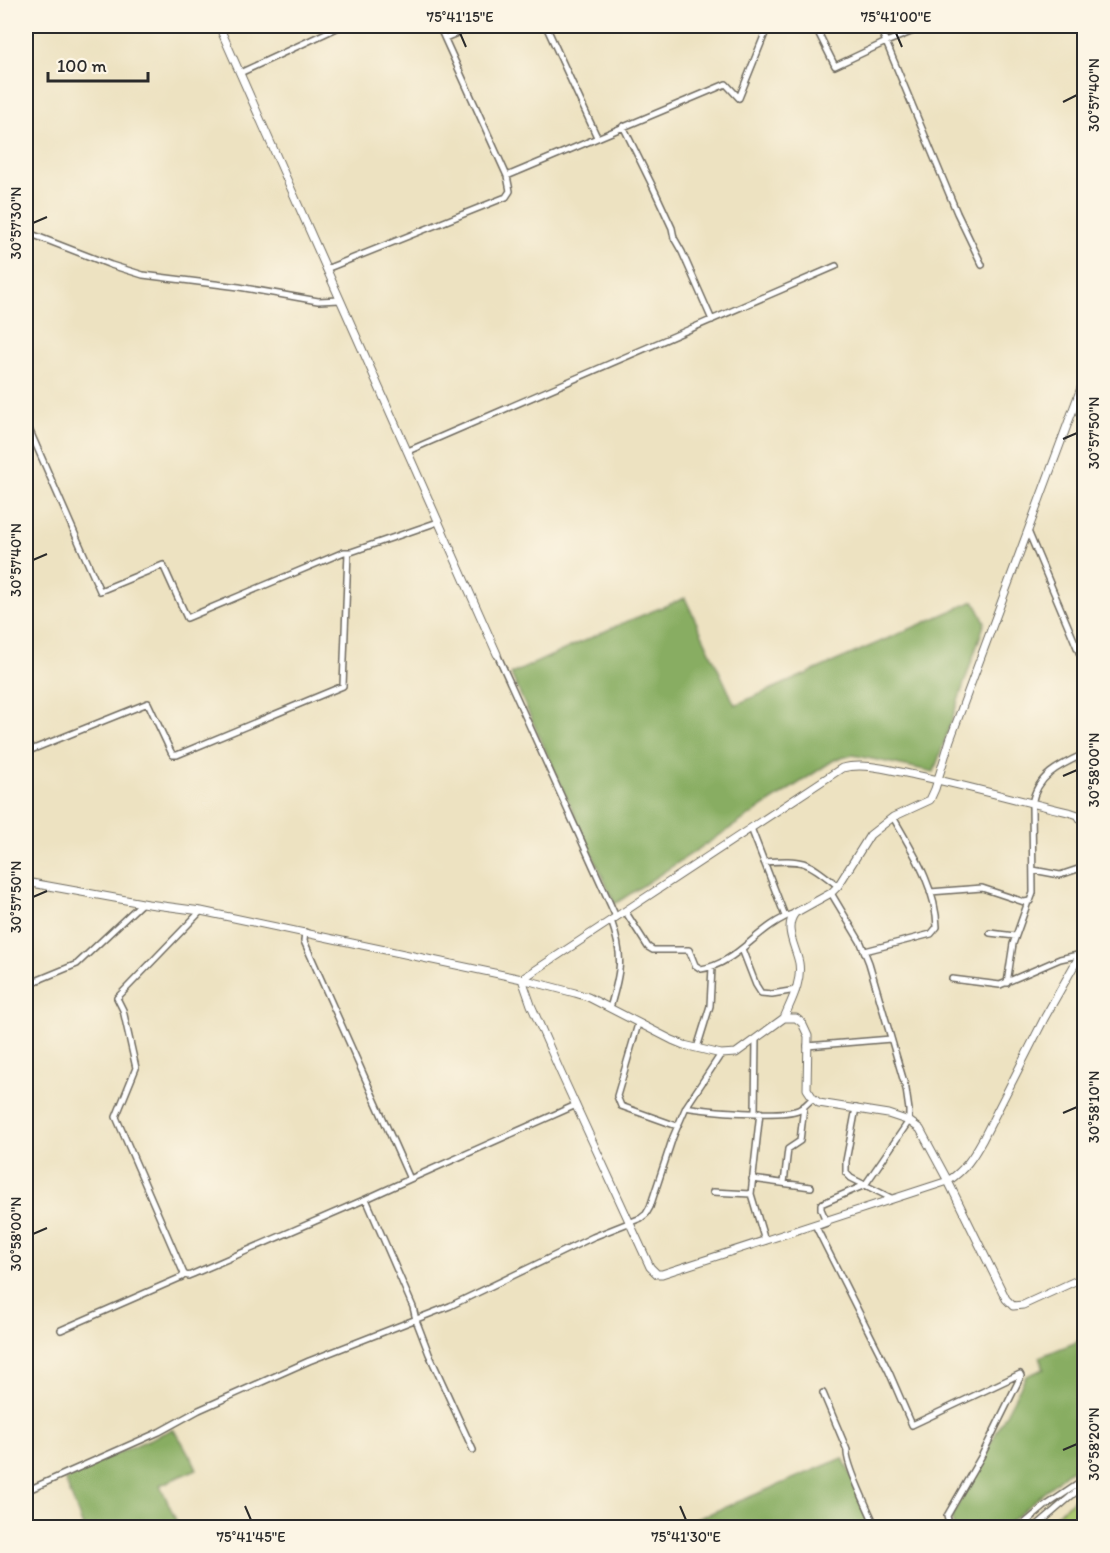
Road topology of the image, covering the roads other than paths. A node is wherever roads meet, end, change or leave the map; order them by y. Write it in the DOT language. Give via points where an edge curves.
graph roads {
  1 [pos="219,26"];
  2 [pos="340,26"];
  3 [pos="439,26"];
  4 [pos="474,26"];
  5 [pos="546,26"];
  6 [pos="768,26"];
  7 [pos="815,26"];
  8 [pos="879,26"];
  9 [pos="926,26"];
  10 [pos="445,38"];
  11 [pos="886,42"];
  12 [pos="240,73"];
  13 [pos="623,126"];
  14 [pos="597,137"];
  15 [pos="507,176"];
  16 [pos="26,232"];
  17 [pos="982,265"];
  18 [pos="836,266"];
  19 [pos="326,269"];
  20 [pos="340,300"];
  21 [pos="712,320"];
  22 [pos="1084,380"];
  23 [pos="26,422"];
  24 [pos="408,451"];
  25 [pos="438,522"];
  26 [pos="1028,531"];
  27 [pos="348,552"];
  28 [pos="497,654"];
  29 [pos="1084,664"];
  30 [pos="26,752"];
  31 [pos="1084,754"];
  32 [pos="938,780"];
  33 [pos="1032,804"];
  34 [pos="893,817"];
  35 [pos="1084,825"];
  36 [pos="751,828"];
  37 [pos="764,862"];
  38 [pos="1084,867"];
  39 [pos="1033,870"];
  40 [pos="26,882"];
  41 [pos="838,886"];
  42 [pos="930,892"];
  43 [pos="831,893"];
  44 [pos="1028,902"];
  45 [pos="142,903"];
  46 [pos="201,911"];
  47 [pos="625,911"];
  48 [pos="795,913"];
  49 [pos="785,916"];
  50 [pos="614,918"];
  51 [pos="305,932"];
  52 [pos="990,933"];
  53 [pos="1015,936"];
  54 [pos="742,949"];
  55 [pos="864,951"];
  56 [pos="1083,951"];
  57 [pos="712,967"];
  58 [pos="522,979"];
  59 [pos="952,979"];
  60 [pos="1007,983"];
  61 [pos="26,985"];
  62 [pos="796,990"];
  63 [pos="610,1008"];
  64 [pos="784,1018"];
  65 [pos="638,1024"];
  66 [pos="756,1039"];
  67 [pos="891,1039"];
  68 [pos="807,1046"];
  69 [pos="697,1048"];
  70 [pos="721,1054"];
  71 [pos="813,1098"];
  72 [pos="576,1106"];
  73 [pos="804,1106"];
  74 [pos="686,1107"];
  75 [pos="856,1108"];
  76 [pos="758,1112"];
  77 [pos="909,1121"];
  78 [pos="677,1126"];
  79 [pos="410,1179"];
  80 [pos="752,1179"];
  81 [pos="948,1181"];
  82 [pos="784,1183"];
  83 [pos="865,1185"];
  84 [pos="812,1186"];
  85 [pos="713,1192"];
  86 [pos="751,1194"];
  87 [pos="366,1199"];
  88 [pos="893,1199"];
  89 [pos="826,1221"];
  90 [pos="630,1222"];
  91 [pos="765,1241"];
  92 [pos="184,1274"];
  93 [pos="1084,1277"];
  94 [pos="416,1320"];
  95 [pos="61,1330"];
  96 [pos="823,1393"];
  97 [pos="473,1450"];
  98 [pos="1084,1480"];
  99 [pos="1084,1485"];
  100 [pos="26,1491"];
  101 [pos="876,1527"];
  102 [pos="950,1527"];
  103 [pos="1019,1527"];
  104 [pos="1034,1527"];
  1 -- 12 [label="street"];
  2 -- 12 [label="street"];
  3 -- 10 [label="street"];
  4 -- 10 [label="street"];
  5 -- 14 [label="street"];
  6 -- 13 [label="street" via="739,98 726,84"];
  7 -- 11 [label="street" via="835,66"];
  8 -- 11 [label="street"];
  9 -- 11 [label="street"];
  10 -- 15 [label="street"];
  11 -- 17 [label="street"];
  12 -- 19 [label="street"];
  13 -- 14 [label="street"];
  13 -- 21 [label="street"];
  14 -- 15 [label="street"];
  15 -- 19 [label="street" via="510,191 506,197"];
  16 -- 20 [label="street" via="143,275 308,300"];
  18 -- 21 [label="street"];
  19 -- 20 [label="street"];
  20 -- 24 [label="street"];
  21 -- 24 [label="street"];
  22 -- 26 [label="street"];
  23 -- 27 [label="street" via="100,591 163,565 187,618"];
  24 -- 25 [label="street"];
  25 -- 27 [label="street"];
  25 -- 28 [label="street"];
  26 -- 29 [label="street"];
  26 -- 32 [label="street"];
  27 -- 30 [label="street" via="343,686 177,755 171,752 148,703"];
  28 -- 50 [label="street"];
  31 -- 33 [label="street" via="1053,768 1034,792"];
  32 -- 33 [label="street"];
  32 -- 34 [label="street" via="930,800"];
  32 -- 36 [label="street" via="868,766 849,767"];
  33 -- 35 [label="street" via="1078,815"];
  33 -- 39 [label="street"];
  34 -- 41 [label="street" via="870,835"];
  34 -- 42 [label="street" via="916,856"];
  36 -- 37 [label="street"];
  36 -- 47 [label="street"];
  37 -- 41 [label="street" via="801,861"];
  37 -- 49 [label="street"];
  38 -- 39 [label="street" via="1060,875"];
  39 -- 44 [label="street" via="1033,893"];
  40 -- 45 [label="street"];
  41 -- 43 [label="street"];
  42 -- 44 [label="street" via="982,888"];
  42 -- 55 [label="street" via="937,922 934,933"];
  43 -- 48 [label="street"];
  43 -- 55 [label="street"];
  44 -- 53 [label="street"];
  45 -- 46 [label="street"];
  45 -- 61 [label="street" via="77,964"];
  46 -- 51 [label="street"];
  46 -- 92 [label="street" via="117,998 136,1068 116,1117"];
  47 -- 50 [label="street"];
  47 -- 57 [label="street" via="651,949 689,950 697,968"];
  48 -- 49 [label="street"];
  48 -- 62 [label="street" via="790,926 800,964"];
  49 -- 54 [label="street"];
  50 -- 58 [label="street"];
  50 -- 63 [label="street" via="621,962"];
  51 -- 58 [label="street"];
  51 -- 79 [label="street" via="304,940"];
  52 -- 53 [label="street"];
  53 -- 60 [label="street"];
  54 -- 57 [label="street"];
  54 -- 62 [label="street" via="761,993"];
  55 -- 67 [label="street"];
  56 -- 60 [label="street"];
  56 -- 81 [label="street" via="972,1159"];
  57 -- 69 [label="street" via="708,1013"];
  58 -- 63 [label="street" via="588,997"];
  58 -- 72 [label="street"];
  59 -- 60 [label="street" via="992,985"];
  62 -- 64 [label="street"];
  63 -- 65 [label="street"];
  64 -- 66 [label="street"];
  64 -- 68 [label="street" via="796,1018 802,1023 808,1036"];
  65 -- 69 [label="street"];
  65 -- 78 [label="street" via="618,1103"];
  66 -- 70 [label="street" via="736,1053"];
  66 -- 76 [label="street"];
  67 -- 68 [label="street"];
  67 -- 77 [label="street" via="906,1089"];
  68 -- 71 [label="street" via="807,1089"];
  69 -- 70 [label="street"];
  70 -- 74 [label="street"];
  71 -- 73 [label="street"];
  71 -- 75 [label="street"];
  72 -- 79 [label="street"];
  72 -- 90 [label="street"];
  73 -- 76 [label="street" via="791,1112"];
  73 -- 82 [label="street" via="801,1138 788,1149"];
  74 -- 76 [label="street"];
  74 -- 78 [label="street"];
  75 -- 77 [label="street"];
  75 -- 83 [label="street" via="845,1168 847,1175"];
  76 -- 80 [label="street"];
  77 -- 81 [label="street" via="922,1132"];
  77 -- 83 [label="street"];
  78 -- 90 [label="street" via="648,1212"];
  79 -- 87 [label="street"];
  80 -- 82 [label="street"];
  80 -- 86 [label="street"];
  81 -- 88 [label="street"];
  81 -- 93 [label="street" via="1013,1306"];
  82 -- 84 [label="street"];
  83 -- 88 [label="street"];
  83 -- 89 [label="street" via="821,1204"];
  85 -- 86 [label="street"];
  86 -- 91 [label="street"];
  87 -- 92 [label="street" via="190,1275"];
  87 -- 94 [label="street"];
  88 -- 89 [label="street"];
  89 -- 91 [label="street"];
  89 -- 102 [label="street" via="816,1227 912,1425 1021,1376 947,1516"];
  90 -- 91 [label="street" via="657,1274"];
  90 -- 94 [label="street"];
  92 -- 95 [label="street"];
  94 -- 97 [label="street"];
  94 -- 100 [label="street" via="309,1360"];
  96 -- 101 [label="street"];
  98 -- 103 [label="street"];
  99 -- 104 [label="street"];
}
